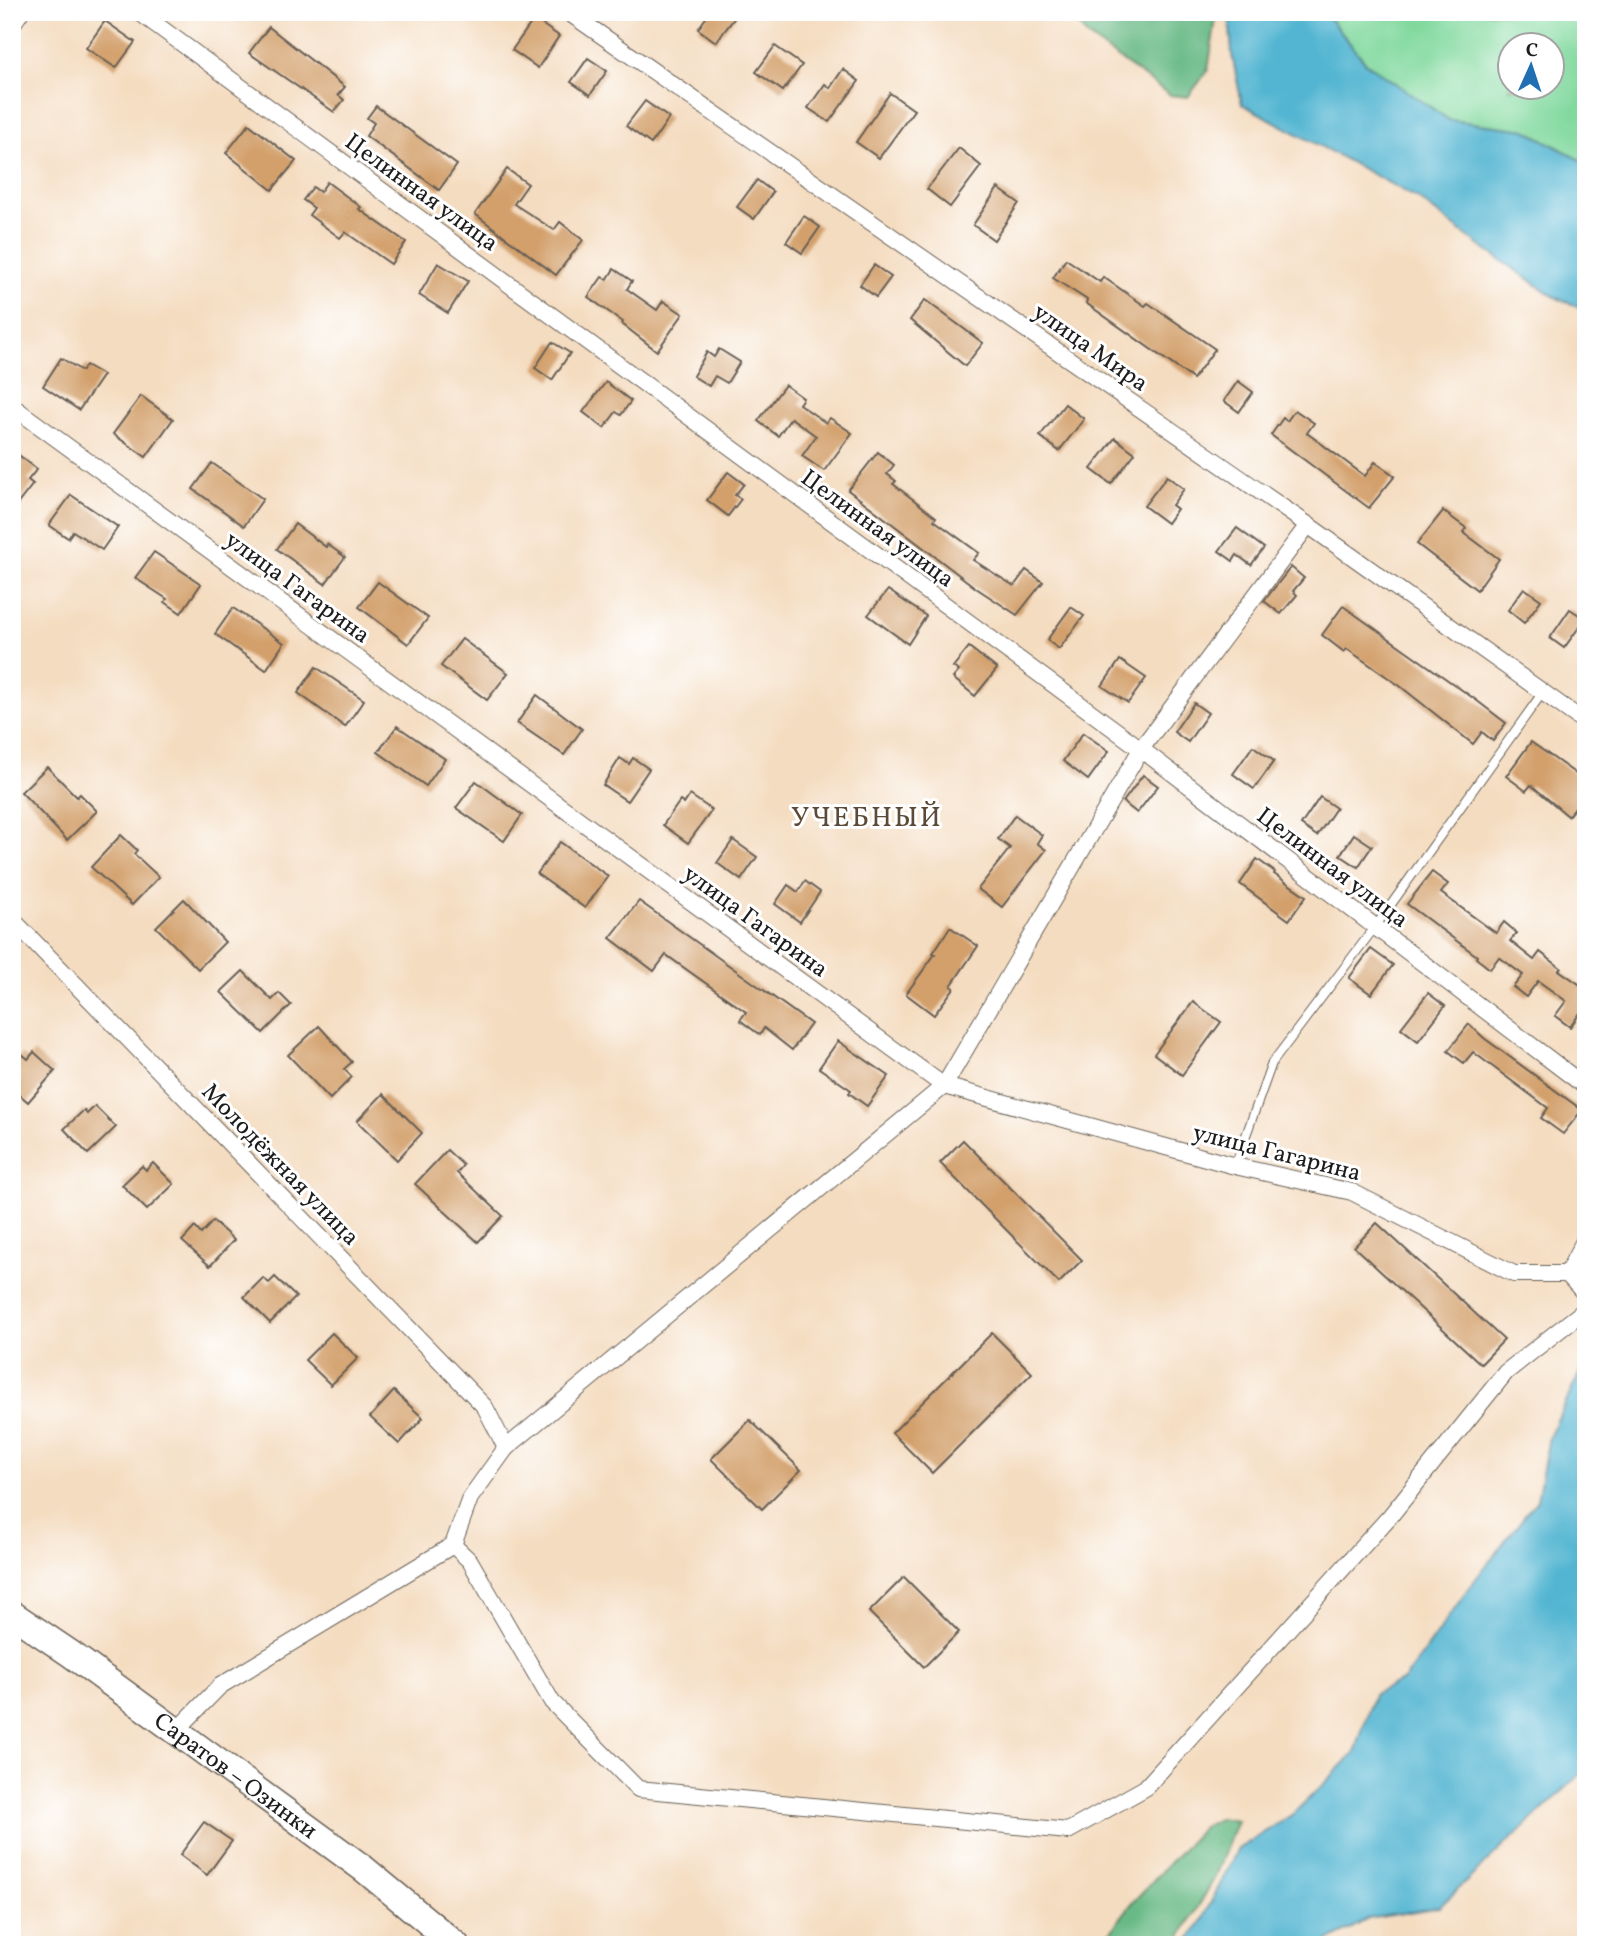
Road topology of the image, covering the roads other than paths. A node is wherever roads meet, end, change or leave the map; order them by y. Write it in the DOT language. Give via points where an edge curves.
graph roads {
  1 [pos="21,12"];
  2 [pos="139,12"];
  3 [pos="568,12"];
  4 [pos="12,25"];
  5 [pos="12,406"];
  6 [pos="1308,526"];
  7 [pos="1543,692"];
  8 [pos="1586,723"];
  9 [pos="1142,749"];
  10 [pos="12,919"];
  11 [pos="1375,927"];
  12 [pos="944,1086"];
  13 [pos="1586,1087"];
  14 [pos="1235,1166"];
  15 [pos="1586,1237"];
  16 [pos="1567,1274"];
  17 [pos="1586,1294"];
  18 [pos="1586,1309"];
  19 [pos="506,1448"];
  20 [pos="453,1545"];
  21 [pos="12,1614"];
  22 [pos="176,1731"];
  23 [pos="456,1945"];
  1 -- 4 [label="street"];
  2 -- 9 [label="street, Целинная улица"];
  3 -- 6 [label="street, улица Мира"];
  5 -- 12 [label="street, улица Гагарина"];
  6 -- 7 [label="street, улица Мира"];
  6 -- 9 [label="street"];
  7 -- 8 [label="street, улица Мира"];
  7 -- 11 [label="lane"];
  9 -- 11 [label="street, Целинная улица"];
  9 -- 12 [label="street"];
  10 -- 19 [label="street, Молодёжная улица" via="485,1407"];
  11 -- 13 [label="street, Целинная улица"];
  11 -- 14 [label="lane" via="1272,1063"];
  12 -- 14 [label="street, улица Гагарина"];
  12 -- 19 [label="street"];
  14 -- 16 [label="street, улица Гагарина" via="1352,1192 1514,1274"];
  15 -- 16 [label="street"];
  16 -- 17 [label="street"];
  18 -- 20 [label="street" via="1506,1372 1391,1515 1145,1788 1068,1831 638,1789 552,1702 470,1561"];
  19 -- 20 [label="street" via="470,1498"];
  20 -- 22 [label="street" via="220,1686"];
  21 -- 22 [label="highway, Саратов – Озинки"];
  22 -- 23 [label="highway, Саратов – Озинки" via="364,1868"];
}
